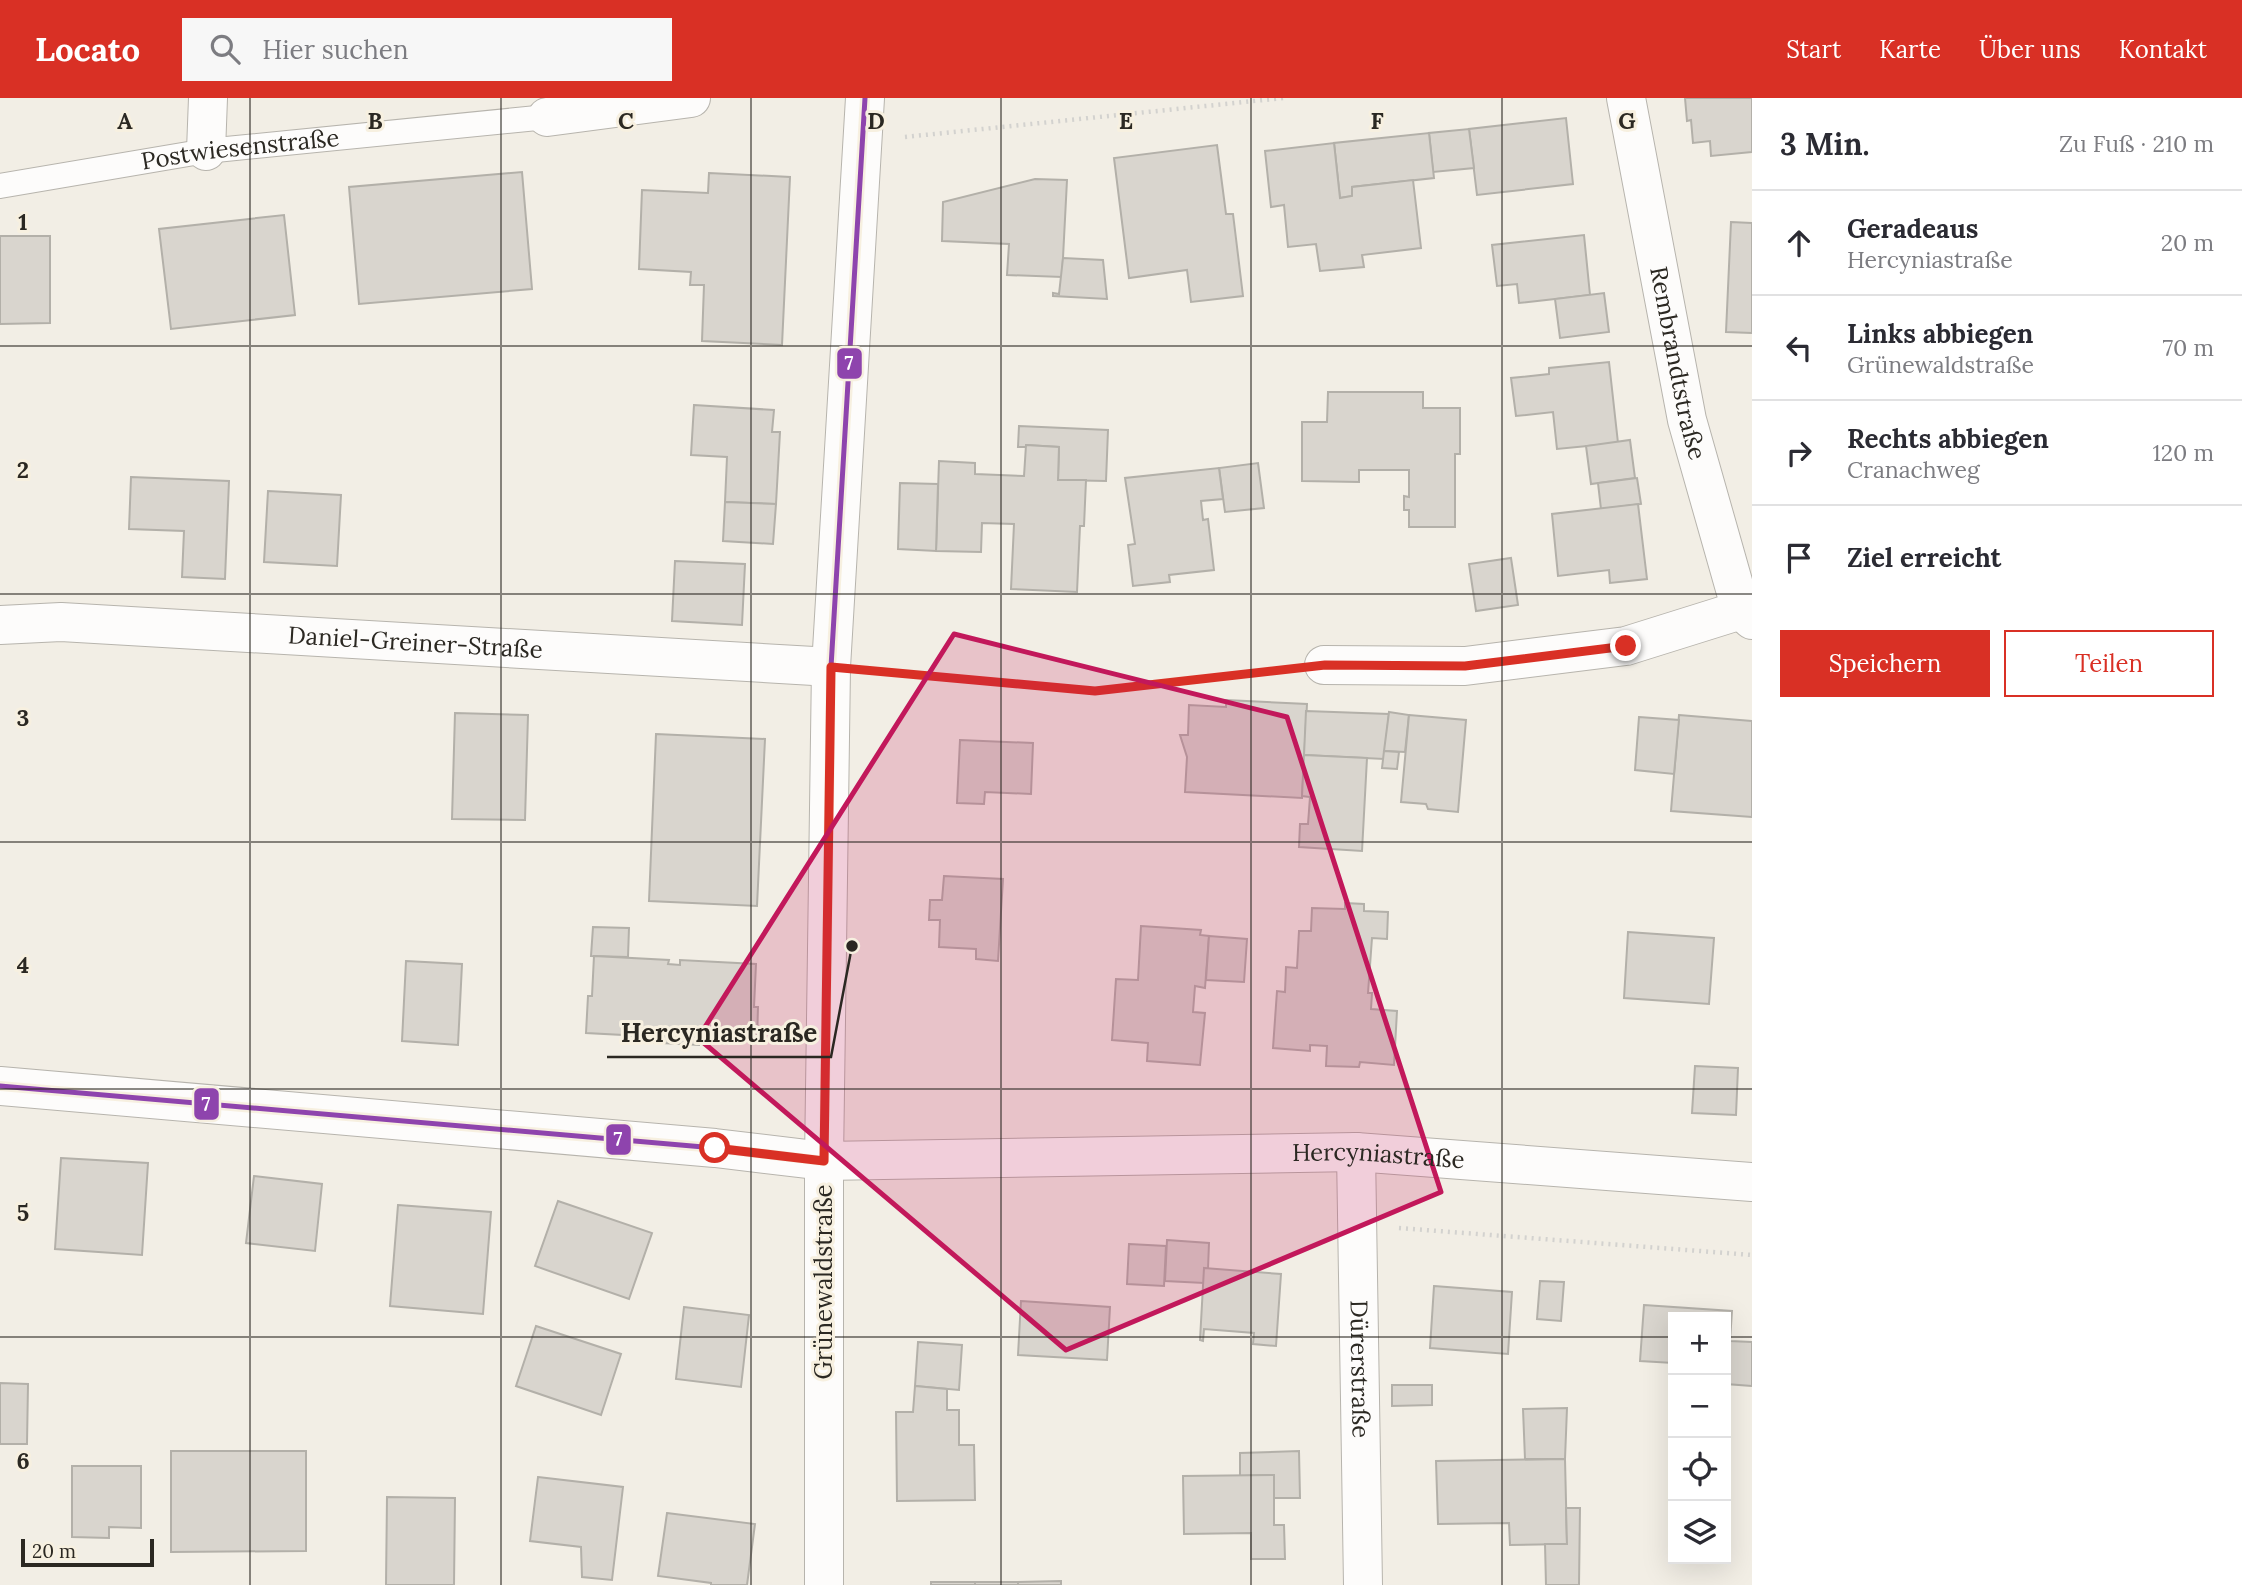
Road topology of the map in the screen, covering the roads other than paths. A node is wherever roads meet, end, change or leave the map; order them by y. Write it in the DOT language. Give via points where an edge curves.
graph roads {
  1 [pos="208,98"];
  2 [pos="691,98"];
  3 [pos="865,98"];
  4 [pos="1626,98"];
  5 [pos="547,117"];
  6 [pos="206,151"];
  7 [pos="0,186"];
  8 [pos="1746,615"];
  9 [pos="0,625"];
  10 [pos="1325,665"];
  11 [pos="831,667"];
  12 [pos="0,1086"];
  13 [pos="1356,1152"];
  14 [pos="824,1161"];
  15 [pos="1752,1182"];
  16 [pos="824,1585"];
  17 [pos="1363,1585"];
  1 -- 6 [label="street"];
  2 -- 5 [label="street, Postwiesenstraße"];
  3 -- 11 [label="street, Grünewaldstraße"];
  4 -- 8 [label="street, Rembrandtstraße" via="1688,420"];
  5 -- 6 [label="lane, Postwiesenstraße"];
  6 -- 7 [label="lane, Postwiesenstraße"];
  8 -- 10 [label="street" via="1626,646 1465,666"];
  9 -- 11 [label="street, Daniel-Greiner-Straße" via="61,622"];
  11 -- 14 [label="street, Grünewaldstraße"];
  12 -- 14 [label="street, Hercyniastraße"];
  13 -- 14 [label="street, Hercyniastraße"];
  13 -- 15 [label="street, Hercyniastraße"];
  13 -- 17 [label="street, Dürerstraße"];
  14 -- 16 [label="street, Grünewaldstraße"];
}
